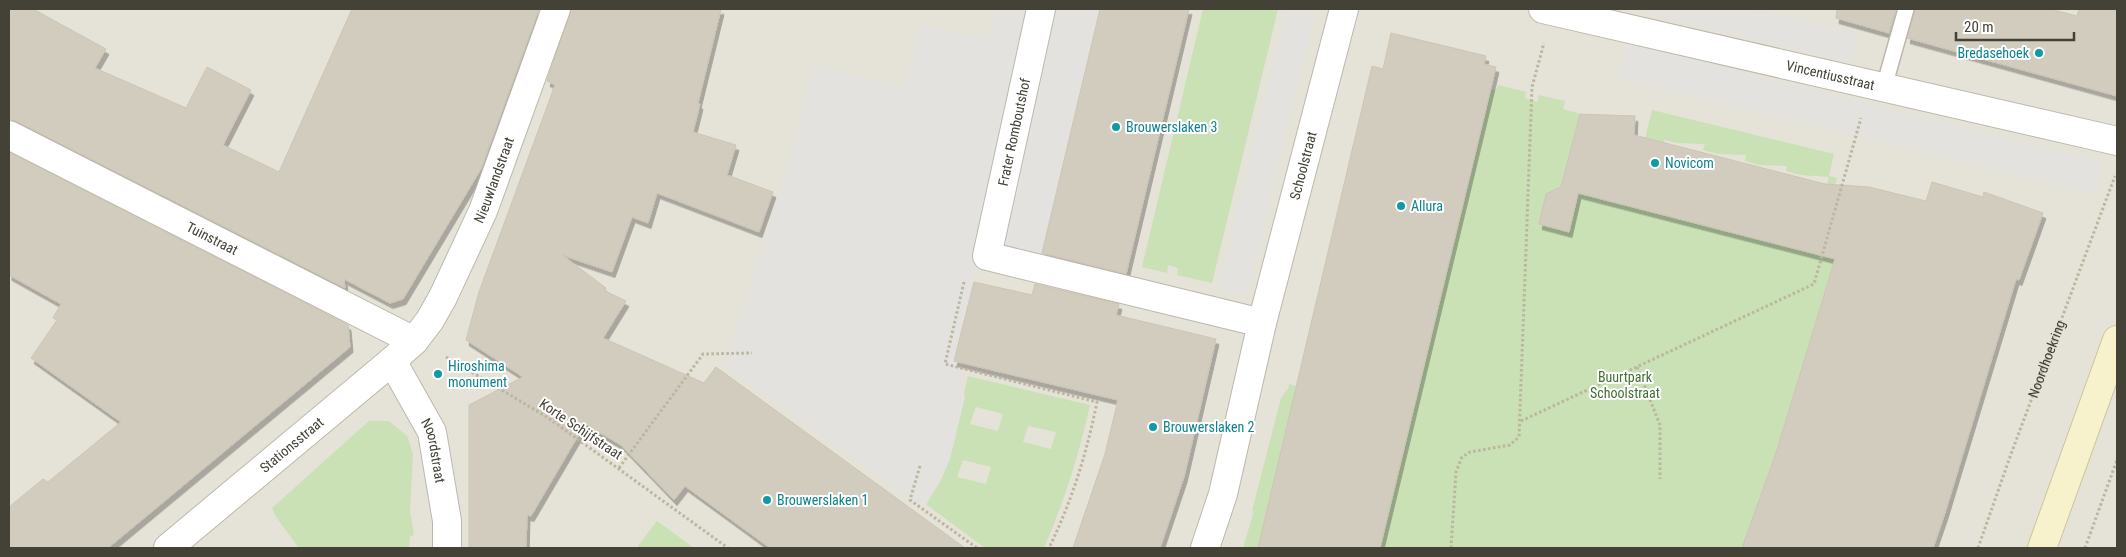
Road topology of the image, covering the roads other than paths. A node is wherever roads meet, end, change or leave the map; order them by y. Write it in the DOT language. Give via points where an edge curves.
graph roads {
  1 [pos="554,9"];
  2 [pos="1041,9"];
  3 [pos="1344,9"];
  4 [pos="1906,9"];
  5 [pos="1548,10"];
  6 [pos="1877,85"];
  7 [pos="9,135"];
  8 [pos="2117,141"];
  9 [pos="1262,323"];
  10 [pos="414,340"];
  11 [pos="2117,340"];
  12 [pos="392,361"];
  13 [pos="168,548"];
  14 [pos="447,548"];
  15 [pos="1205,548"];
  16 [pos="2042,548"];
  1 -- 10 [label="street, Nieuwlandstraat" via="483,211 444,297"];
  2 -- 9 [label="street, Frater Romboutshof" via="987,256"];
  3 -- 9 [label="street, Schoolstraat"];
  4 -- 6 [label="lane"];
  5 -- 6 [label="street, Vincentiusstraat"];
  6 -- 8 [label="street, Vincentiusstraat"];
  7 -- 10 [label="street, Tuinstraat"];
  9 -- 15 [label="street, Schoolstraat" via="1223,494"];
  10 -- 12 [label="street, Stationsstraat"];
  11 -- 16 [label="street"];
  12 -- 13 [label="street, Stationsstraat"];
  12 -- 14 [label="street, Noordstraat" via="432,432 447,521"];
}
